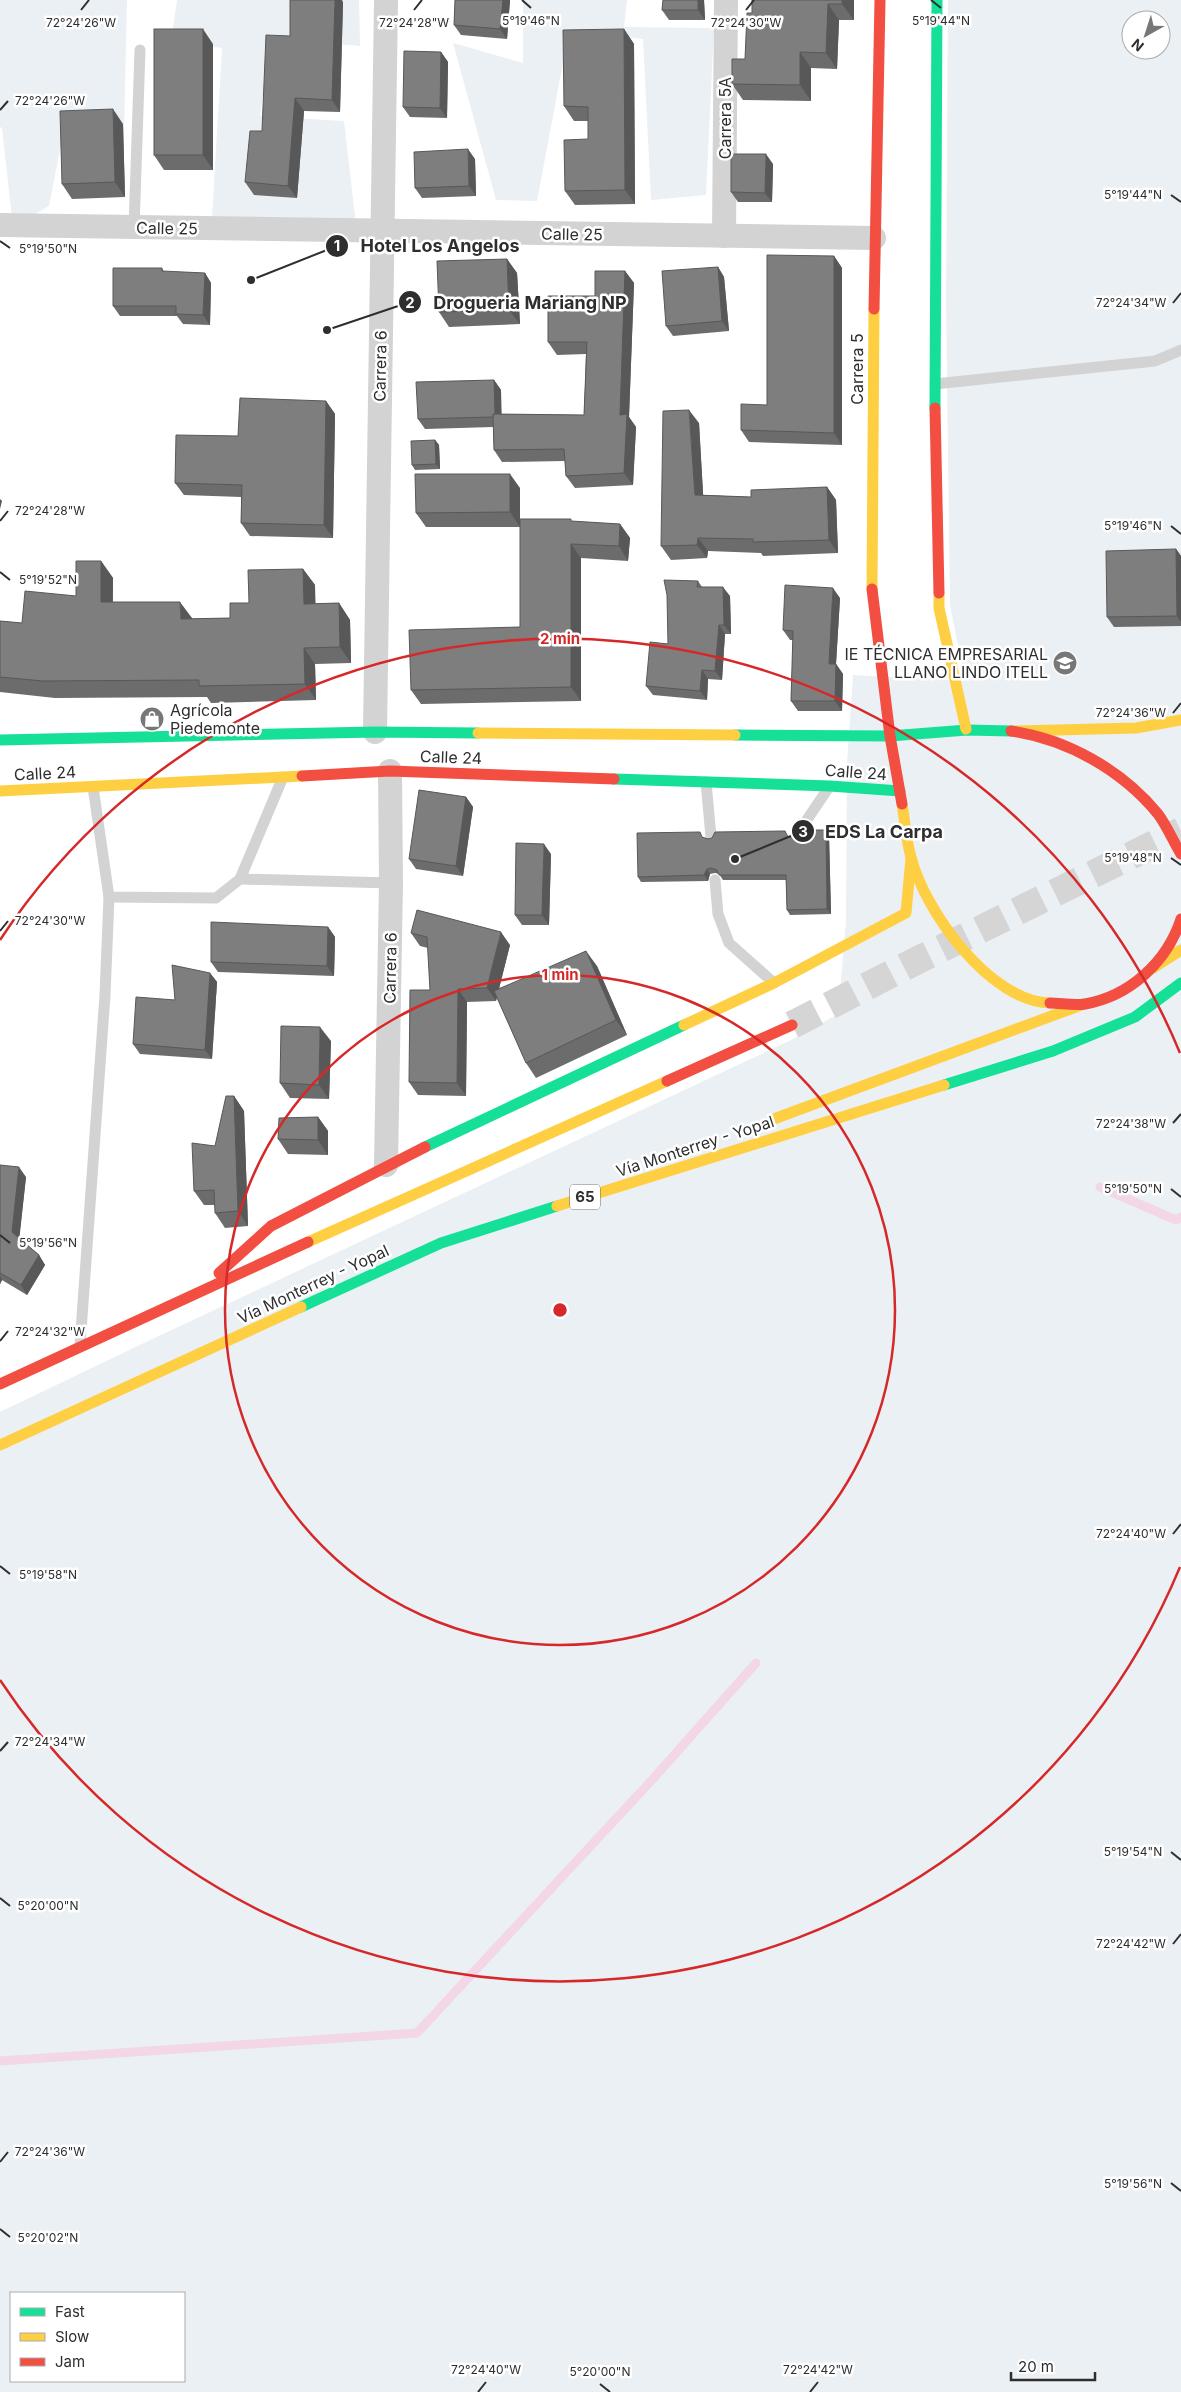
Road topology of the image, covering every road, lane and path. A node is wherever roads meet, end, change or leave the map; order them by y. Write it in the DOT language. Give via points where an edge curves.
graph roads {
  1 [pos="386,0"];
  2 [pos="726,0"];
  3 [pos="880,0"];
  4 [pos="937,0"];
  5 [pos="140,50"];
  6 [pos="0,225"];
  7 [pos="134,228"];
  8 [pos="382,232"];
  9 [pos="724,236"];
  10 [pos="874,238"];
  11 [pos="1181,350"];
  12 [pos="935,384"];
  13 [pos="1181,720"];
  14 [pos="966,729"];
  15 [pos="1013,731"];
  16 [pos="375,732"];
  17 [pos="890,736"];
  18 [pos="0,740"];
  19 [pos="390,771"];
  20 [pos="283,777"];
  21 [pos="706,782"];
  22 [pos="830,786"];
  23 [pos="93,787"];
  24 [pos="0,791"];
  25 [pos="900,792"];
  26 [pos="796,836"];
  27 [pos="711,837"];
  28 [pos="1181,854"];
  29 [pos="911,858"];
  30 [pos="240,879"];
  31 [pos="715,880"];
  32 [pos="391,883"];
  33 [pos="109,898"];
  34 [pos="1181,919"];
  35 [pos="1181,950"];
  36 [pos="1154,968"];
  37 [pos="774,983"];
  38 [pos="1181,983"];
  39 [pos="1084,1004"];
  40 [pos="792,1025"];
  41 [pos="758,1125"];
  42 [pos="665,1160"];
  43 [pos="386,1165"];
  44 [pos="441,1243"];
  45 [pos="198,1291"];
  46 [pos="80,1347"];
  47 [pos="0,1384"];
  48 [pos="0,1445"];
  1 -- 8 [label="street, Carrera 6"];
  2 -- 9 [label="street, Carrera 5A"];
  3 -- 10 [label="main road, Carrera 5"];
  4 -- 12 [label="main road"];
  5 -- 7 [label="lane"];
  6 -- 7 [label="street, Calle 25"];
  7 -- 8 [label="street, Calle 25"];
  8 -- 9 [label="street, Calle 25"];
  8 -- 16 [label="street, Carrera 6"];
  9 -- 10 [label="street, Calle 25"];
  10 -- 17 [label="main road, Carrera 5" via="872,590"];
  11 -- 12 [label="lane" via="1155,361"];
  12 -- 14 [label="main road" via="939,608"];
  13 -- 15 [label="main road" via="1136,728"];
  14 -- 15 [label="main road, Calle 24"];
  14 -- 17 [label="main road, Calle 24"];
  15 -- 28 [label="main road" via="1068,746 1117,774 1157,814"];
  16 -- 17 [label="main road, Calle 24"];
  16 -- 18 [label="main road, Calle 24"];
  17 -- 25 [label="main road, Carrera 5"];
  19 -- 20 [label="main road, Calle 24"];
  19 -- 21 [label="main road, Calle 24"];
  19 -- 32 [label="street, Carrera 6"];
  20 -- 23 [label="main road, Calle 24"];
  20 -- 30 [label="lane"];
  21 -- 22 [label="main road, Calle 24"];
  21 -- 27 [label="lane"];
  22 -- 25 [label="main road, Calle 24"];
  22 -- 26 [label="lane"];
  23 -- 24 [label="main road, Calle 24"];
  23 -- 33 [label="lane"];
  25 -- 29 [label="main road, Carrera 5"];
  29 -- 37 [label="main road" via="906,913"];
  29 -- 39 [label="main road" via="927,897 949,932 976,964 1009,991 1046,1003"];
  30 -- 32 [label="lane"];
  30 -- 33 [label="lane" via="216,898"];
  31 -- 37 [label="lane" via="718,914 730,942"];
  32 -- 43 [label="street, Carrera 6"];
  33 -- 46 [label="lane"];
  34 -- 36 [label="main road" via="1175,937"];
  35 -- 36 [label="main road"];
  36 -- 39 [label="main road" via="1121,992"];
  37 -- 43 [label="main road"];
  38 -- 44 [label="main road, Vía Monterrey - Yopal / 65" via="1134,1017 1053,1051"];
  39 -- 41 [label="main road"];
  40 -- 45 [label="main road"];
  42 -- 44 [label="main road"];
  43 -- 45 [label="main road" via="271,1226"];
  44 -- 48 [label="main road, Vía Monterrey - Yopal / 65"];
  45 -- 46 [label="main road"];
  46 -- 47 [label="main road"];
}
